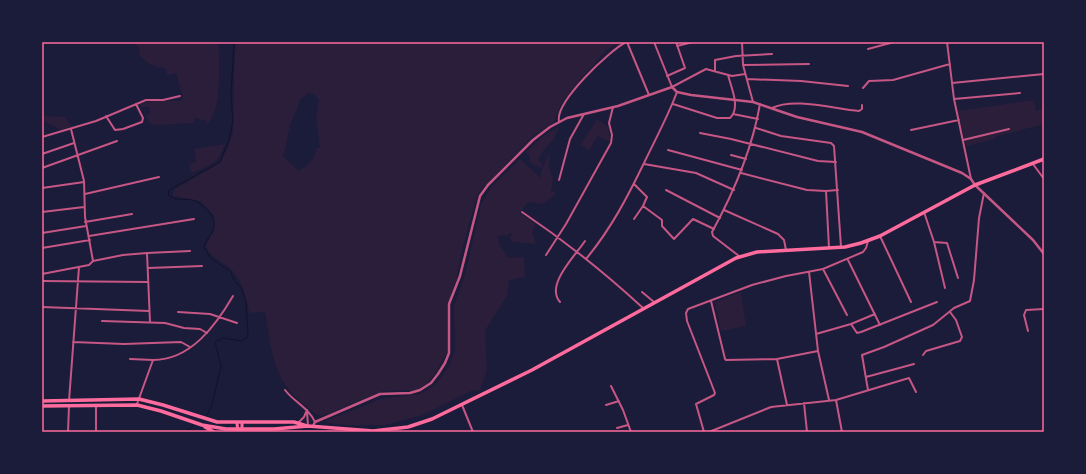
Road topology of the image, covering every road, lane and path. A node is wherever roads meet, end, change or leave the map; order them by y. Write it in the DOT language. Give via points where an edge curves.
graph roads {
  1 [pos="626,42"];
  2 [pos="654,42"];
  3 [pos="676,42"];
  4 [pos="693,42"];
  5 [pos="742,42"];
  6 [pos="894,42"];
  7 [pos="948,42"];
  8 [pos="677,46"];
  9 [pos="868,49"];
  10 [pos="772,54"];
  11 [pos="742,55"];
  12 [pos="743,64"];
  13 [pos="809,64"];
  14 [pos="950,64"];
  15 [pos="715,71"];
  16 [pos="746,74"];
  17 [pos="1044,74"];
  18 [pos="728,75"];
  19 [pos="667,76"];
  20 [pos="747,79"];
  21 [pos="952,83"];
  22 [pos="848,86"];
  23 [pos="672,87"];
  24 [pos="863,88"];
  25 [pos="677,92"];
  26 [pos="1020,93"];
  27 [pos="649,95"];
  28 [pos="180,96"];
  29 [pos="954,99"];
  30 [pos="734,100"];
  31 [pos="753,102"];
  32 [pos="136,104"];
  33 [pos="672,104"];
  34 [pos="760,104"];
  35 [pos="862,105"];
  36 [pos="613,107"];
  37 [pos="772,108"];
  38 [pos="585,113"];
  39 [pos="733,114"];
  40 [pos="106,116"];
  41 [pos="758,119"];
  42 [pos="959,120"];
  43 [pos="559,121"];
  44 [pos="756,128"];
  45 [pos="71,129"];
  46 [pos="1009,129"];
  47 [pos="911,130"];
  48 [pos="700,133"];
  49 [pos="42,137"];
  50 [pos="963,140"];
  51 [pos="117,141"];
  52 [pos="74,143"];
  53 [pos="751,144"];
  54 [pos="668,150"];
  55 [pos="42,154"];
  56 [pos="731,154"];
  57 [pos="77,156"];
  58 [pos="746,159"];
  59 [pos="1044,159"];
  60 [pos="42,161"];
  61 [pos="836,162"];
  62 [pos="644,164"];
  63 [pos="1032,164"];
  64 [pos="42,168"];
  65 [pos="741,172"];
  66 [pos="159,177"];
  67 [pos="971,179"];
  68 [pos="1044,179"];
  69 [pos="559,180"];
  70 [pos="84,182"];
  71 [pos="634,184"];
  72 [pos="975,185"];
  73 [pos="42,188"];
  74 [pos="666,190"];
  75 [pos="734,190"];
  76 [pos="838,190"];
  77 [pos="826,191"];
  78 [pos="85,194"];
  79 [pos="984,194"];
  80 [pos="643,206"];
  81 [pos="85,207"];
  82 [pos="724,210"];
  83 [pos="923,211"];
  84 [pos="42,212"];
  85 [pos="522,212"];
  86 [pos="132,214"];
  87 [pos="720,218"];
  88 [pos="194,219"];
  89 [pos="634,219"];
  90 [pos="86,222"];
  91 [pos="86,226"];
  92 [pos="714,229"];
  93 [pos="42,233"];
  94 [pos="89,236"];
  95 [pos="558,236"];
  96 [pos="880,236"];
  97 [pos="90,240"];
  98 [pos="586,241"];
  99 [pos="868,241"];
  100 [pos="934,242"];
  101 [pos="841,247"];
  102 [pos="42,248"];
  103 [pos="829,248"];
  104 [pos="786,250"];
  105 [pos="190,251"];
  106 [pos="578,251"];
  107 [pos="1044,252"];
  108 [pos="147,253"];
  109 [pos="546,255"];
  110 [pos="739,256"];
  111 [pos="586,259"];
  112 [pos="848,260"];
  113 [pos="93,261"];
  114 [pos="202,266"];
  115 [pos="79,267"];
  116 [pos="148,268"];
  117 [pos="824,269"];
  118 [pos="809,272"];
  119 [pos="42,274"];
  120 [pos="958,278"];
  121 [pos="42,280"];
  122 [pos="77,281"];
  123 [pos="148,282"];
  124 [pos="945,288"];
  125 [pos="642,292"];
  126 [pos="233,296"];
  127 [pos="711,301"];
  128 [pos="560,302"];
  129 [pos="654,302"];
  130 [pos="911,302"];
  131 [pos="937,302"];
  132 [pos="42,307"];
  133 [pos="75,308"];
  134 [pos="643,308"];
  135 [pos="1044,309"];
  136 [pos="149,311"];
  137 [pos="178,312"];
  138 [pos="950,312"];
  139 [pos="875,314"];
  140 [pos="847,315"];
  141 [pos="221,316"];
  142 [pos="102,321"];
  143 [pos="150,322"];
  144 [pos="237,323"];
  145 [pos="851,324"];
  146 [pos="880,325"];
  147 [pos="1028,331"];
  148 [pos="207,333"];
  149 [pos="816,334"];
  150 [pos="73,342"];
  151 [pos="190,347"];
  152 [pos="818,350"];
  153 [pos="922,355"];
  154 [pos="130,359"];
  155 [pos="777,359"];
  156 [pos="153,360"];
  157 [pos="914,364"];
  158 [pos="866,377"];
  159 [pos="611,386"];
  160 [pos="285,390"];
  161 [pos="868,390"];
  162 [pos="916,392"];
  163 [pos="139,399"];
  164 [pos="829,400"];
  165 [pos="836,400"];
  166 [pos="42,401"];
  167 [pos="69,401"];
  168 [pos="619,401"];
  169 [pos="804,403"];
  170 [pos="96,405"];
  171 [pos="137,405"];
  172 [pos="462,405"];
  173 [pos="606,405"];
  174 [pos="787,405"];
  175 [pos="42,406"];
  176 [pos="69,406"];
  177 [pos="307,410"];
  178 [pos="316,422"];
  179 [pos="238,423"];
  180 [pos="242,423"];
  181 [pos="298,423"];
  182 [pos="202,425"];
  183 [pos="628,425"];
  184 [pos="308,426"];
  185 [pos="313,426"];
  186 [pos="617,428"];
  187 [pos="209,431"];
  188 [pos="238,431"];
  189 [pos="242,431"];
  190 [pos="250,431"];
  191 [pos="68,432"];
  192 [pos="96,432"];
  193 [pos="214,432"];
  194 [pos="473,432"];
  195 [pos="631,432"];
  196 [pos="704,432"];
  197 [pos="709,432"];
  198 [pos="808,432"];
  199 [pos="842,432"];
  1 -- 27 [label="street"];
  1 -- 43 [label="street" via="605,57 577,88 561,109"];
  2 -- 19 [label="street"];
  3 -- 8 [label="street"];
  4 -- 8 [label="street"];
  5 -- 11 [label="street"];
  6 -- 9 [label="street"];
  7 -- 14 [label="street"];
  8 -- 19 [label="street" via="685,68"];
  10 -- 11 [label="street"];
  11 -- 12 [label="street"];
  11 -- 15 [label="street" via="715,60"];
  12 -- 13 [label="street"];
  12 -- 16 [label="street"];
  14 -- 21 [label="street"];
  14 -- 24 [label="street" via="893,80 869,81"];
  15 -- 18 [label="street"];
  15 -- 23 [label="street" via="706,69"];
  16 -- 18 [label="street"];
  16 -- 20 [label="street"];
  17 -- 21 [label="street"];
  18 -- 30 [label="street"];
  19 -- 23 [label="street"];
  20 -- 22 [label="street"];
  20 -- 31 [label="street"];
  21 -- 29 [label="street"];
  23 -- 25 [label="street"];
  23 -- 27 [label="street"];
  25 -- 30 [label="street"];
  25 -- 33 [label="street"];
  26 -- 29 [label="street"];
  27 -- 36 [label="street"];
  28 -- 32 [label="street" via="146,100"];
  29 -- 42 [label="street"];
  30 -- 31 [label="street"];
  30 -- 39 [label="street"];
  31 -- 34 [label="street"];
  32 -- 40 [label="street"];
  32 -- 40 [label="street" via="144,118 135,125 115,130"];
  33 -- 39 [label="street" via="717,118 731,117"];
  33 -- 62 [label="street"];
  34 -- 37 [label="street"];
  34 -- 41 [label="street"];
  35 -- 37 [label="street" via="859,111 806,104 780,104"];
  36 -- 38 [label="street"];
  36 -- 95 [label="street" via="609,123 611,143"];
  37 -- 67 [label="street" via="862,132"];
  38 -- 43 [label="street"];
  38 -- 69 [label="street" via="570,140"];
  39 -- 41 [label="street"];
  40 -- 45 [label="street"];
  41 -- 44 [label="street"];
  42 -- 47 [label="street"];
  42 -- 50 [label="street"];
  43 -- 178 [label="street" via="532,140 480,196 460,276 449,304 449,355 433,380 419,391 383,393"];
  44 -- 53 [label="street"];
  44 -- 61 [label="street" via="781,136 831,143 835,148"];
  45 -- 49 [label="street"];
  45 -- 52 [label="street"];
  46 -- 50 [label="street"];
  48 -- 53 [label="street"];
  50 -- 67 [label="street"];
  51 -- 57 [label="street"];
  52 -- 55 [label="street"];
  52 -- 57 [label="street"];
  53 -- 58 [label="street"];
  53 -- 61 [label="street" via="818,162"];
  54 -- 65 [label="street"];
  56 -- 58 [label="street"];
  57 -- 64 [label="street"];
  57 -- 70 [label="street"];
  58 -- 65 [label="street"];
  59 -- 63 [label="main road"];
  60 -- 64 [label="street"];
  61 -- 76 [label="street"];
  62 -- 71 [label="street"];
  62 -- 75 [label="street" via="691,172 713,179"];
  63 -- 68 [label="street"];
  63 -- 72 [label="main road"];
  65 -- 75 [label="street"];
  65 -- 77 [label="street" via="807,190"];
  66 -- 78 [label="street"];
  67 -- 72 [label="street"];
  70 -- 73 [label="street"];
  70 -- 78 [label="street"];
  71 -- 80 [label="street" via="647,198"];
  71 -- 111 [label="street" via="614,222"];
  72 -- 79 [label="street"];
  72 -- 83 [label="main road"];
  74 -- 87 [label="street"];
  75 -- 82 [label="street"];
  76 -- 77 [label="street"];
  76 -- 101 [label="street"];
  77 -- 103 [label="street"];
  78 -- 81 [label="street"];
  79 -- 107 [label="street"];
  79 -- 138 [label="street" via="978,224 972,297 966,305 954,308"];
  80 -- 89 [label="street"];
  80 -- 92 [label="street" via="662,220 662,226 674,239 693,219"];
  81 -- 84 [label="street"];
  81 -- 90 [label="street"];
  82 -- 87 [label="street"];
  82 -- 104 [label="street" via="778,234 784,240"];
  83 -- 96 [label="main road"];
  83 -- 100 [label="street"];
  85 -- 95 [label="street"];
  86 -- 90 [label="street"];
  87 -- 92 [label="street"];
  88 -- 94 [label="street"];
  90 -- 91 [label="street"];
  91 -- 93 [label="street"];
  91 -- 94 [label="street"];
  92 -- 110 [label="street" via="713,236"];
  94 -- 97 [label="street"];
  95 -- 106 [label="street"];
  95 -- 109 [label="street"];
  96 -- 99 [label="main road"];
  96 -- 130 [label="street"];
  97 -- 102 [label="street"];
  97 -- 113 [label="street"];
  98 -- 106 [label="street"];
  99 -- 101 [label="main road"];
  99 -- 112 [label="street" via="863,252"];
  100 -- 120 [label="street" via="947,243"];
  100 -- 124 [label="street"];
  101 -- 103 [label="main road"];
  103 -- 104 [label="main road"];
  104 -- 110 [label="main road"];
  105 -- 108 [label="street"];
  106 -- 111 [label="street"];
  106 -- 128 [label="street" via="557,283 555,294"];
  108 -- 113 [label="street"];
  108 -- 116 [label="street"];
  110 -- 129 [label="main road"];
  111 -- 134 [label="street"];
  112 -- 117 [label="street"];
  112 -- 139 [label="street"];
  113 -- 115 [label="street"];
  114 -- 116 [label="street"];
  115 -- 119 [label="street"];
  115 -- 122 [label="street"];
  116 -- 123 [label="street"];
  117 -- 118 [label="street"];
  117 -- 140 [label="street"];
  118 -- 127 [label="street" via="752,285"];
  118 -- 149 [label="street"];
  121 -- 122 [label="street"];
  122 -- 123 [label="street"];
  122 -- 133 [label="street"];
  123 -- 136 [label="street"];
  125 -- 129 [label="street"];
  126 -- 141 [label="street"];
  127 -- 155 [label="street" via="725,359"];
  127 -- 196 [label="street" via="690,308 686,313 715,393 696,404"];
  129 -- 134 [label="main road"];
  131 -- 146 [label="street"];
  132 -- 133 [label="street"];
  133 -- 136 [label="street"];
  133 -- 150 [label="street"];
  134 -- 172 [label="main road" via="571,349"];
  135 -- 147 [label="street" via="1026,310 1024,315"];
  136 -- 143 [label="street"];
  137 -- 141 [label="street"];
  138 -- 153 [label="street" via="962,337 960,341 926,351"];
  138 -- 158 [label="street" via="933,325 884,348 862,355"];
  139 -- 145 [label="street"];
  139 -- 146 [label="street"];
  141 -- 144 [label="street"];
  141 -- 148 [label="street"];
  142 -- 143 [label="street"];
  143 -- 148 [label="street" via="199,329"];
  145 -- 146 [label="street" via="857,333"];
  145 -- 149 [label="street"];
  148 -- 151 [label="street"];
  149 -- 152 [label="street"];
  150 -- 151 [label="street" via="181,342"];
  150 -- 167 [label="street"];
  151 -- 156 [label="street" via="175,357"];
  152 -- 155 [label="street"];
  152 -- 164 [label="street"];
  154 -- 156 [label="street"];
  155 -- 174 [label="street"];
  156 -- 163 [label="street"];
  157 -- 158 [label="street"];
  158 -- 161 [label="street"];
  159 -- 168 [label="street"];
  160 -- 177 [label="street" via="293,400"];
  161 -- 162 [label="street" via="909,378"];
  161 -- 165 [label="street"];
  163 -- 167 [label="main road"];
  163 -- 171 [label="street"];
  163 -- 179 [label="main road" via="169,406 211,421"];
  164 -- 165 [label="street"];
  164 -- 169 [label="street"];
  165 -- 199 [label="street"];
  166 -- 167 [label="main road"];
  168 -- 173 [label="street"];
  168 -- 183 [label="street"];
  169 -- 174 [label="street"];
  169 -- 198 [label="street"];
  170 -- 171 [label="main road"];
  170 -- 176 [label="main road"];
  170 -- 192 [label="street"];
  171 -- 182 [label="main road"];
  172 -- 185 [label="main road" via="426,422 394,430 363,431"];
  172 -- 194 [label="street"];
  174 -- 197 [label="street" via="771,407"];
  175 -- 176 [label="main road"];
  176 -- 191 [label="street"];
  177 -- 178 [label="street"];
  177 -- 181 [label="street"];
  177 -- 184 [label="street"];
  178 -- 185 [label="street"];
  179 -- 180 [label="main road"];
  179 -- 188 [label="main road"];
  180 -- 181 [label="main road"];
  180 -- 189 [label="main road"];
  181 -- 184 [label="main road"];
  182 -- 187 [label="main road"];
  182 -- 188 [label="main road"];
  183 -- 186 [label="street"];
  183 -- 195 [label="street"];
  184 -- 185 [label="main road"];
  184 -- 190 [label="main road"];
  187 -- 193 [label="main road"];
  188 -- 189 [label="main road"];
  189 -- 190 [label="main road"];
}
